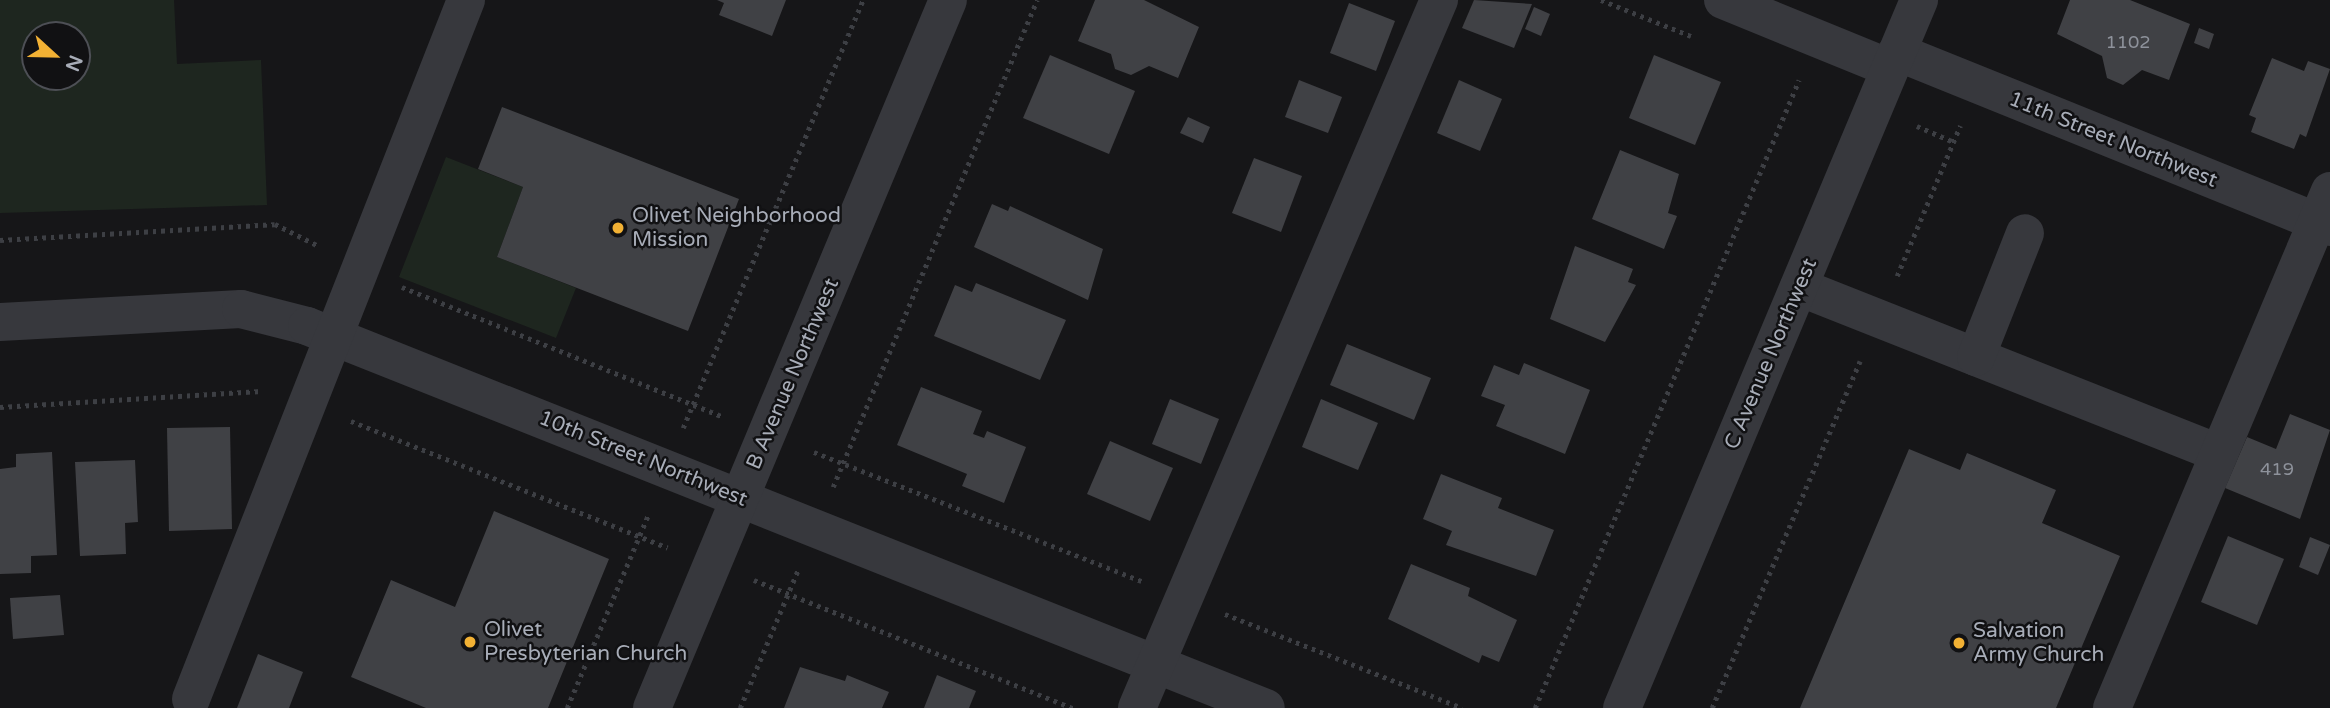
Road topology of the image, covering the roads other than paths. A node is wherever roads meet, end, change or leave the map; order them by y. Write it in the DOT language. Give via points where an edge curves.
graph roads {
  1 [pos="466,0"];
  2 [pos="948,0"];
  3 [pos="1439,0"];
  4 [pos="1723,0"];
  5 [pos="1919,0"];
  6 [pos="1894,60"];
  7 [pos="2325,213"];
  8 [pos="2025,233"];
  9 [pos="1799,287"];
  10 [pos="0,322"];
  11 [pos="338,338"];
  12 [pos="1976,357"];
  13 [pos="2219,453"];
  14 [pos="741,498"];
  15 [pos="1156,664"];
  16 [pos="191,699"];
  17 [pos="652,708"];
  18 [pos="1137,708"];
  19 [pos="1266,708"];
  20 [pos="1622,708"];
  21 [pos="2112,708"];
  1 -- 11 [label="street"];
  2 -- 14 [label="street, B Avenue Northwest"];
  3 -- 15 [label="street"];
  4 -- 6 [label="street, 11th Street Northwest"];
  5 -- 6 [label="street, C Avenue Northwest"];
  6 -- 7 [label="street, 11th Street Northwest"];
  6 -- 9 [label="street, C Avenue Northwest"];
  7 -- 13 [label="street"];
  8 -- 12 [label="street"];
  9 -- 12 [label="street"];
  9 -- 20 [label="street, C Avenue Northwest"];
  10 -- 11 [label="street, 10th Street Northwest" via="241,309"];
  11 -- 14 [label="street, 10th Street Northwest"];
  11 -- 16 [label="street"];
  12 -- 13 [label="street"];
  13 -- 21 [label="street"];
  14 -- 15 [label="street, 10th Street Northwest"];
  14 -- 17 [label="street, B Avenue Northwest"];
  15 -- 18 [label="street"];
  15 -- 19 [label="street, 10th Street Northwest"];
}
